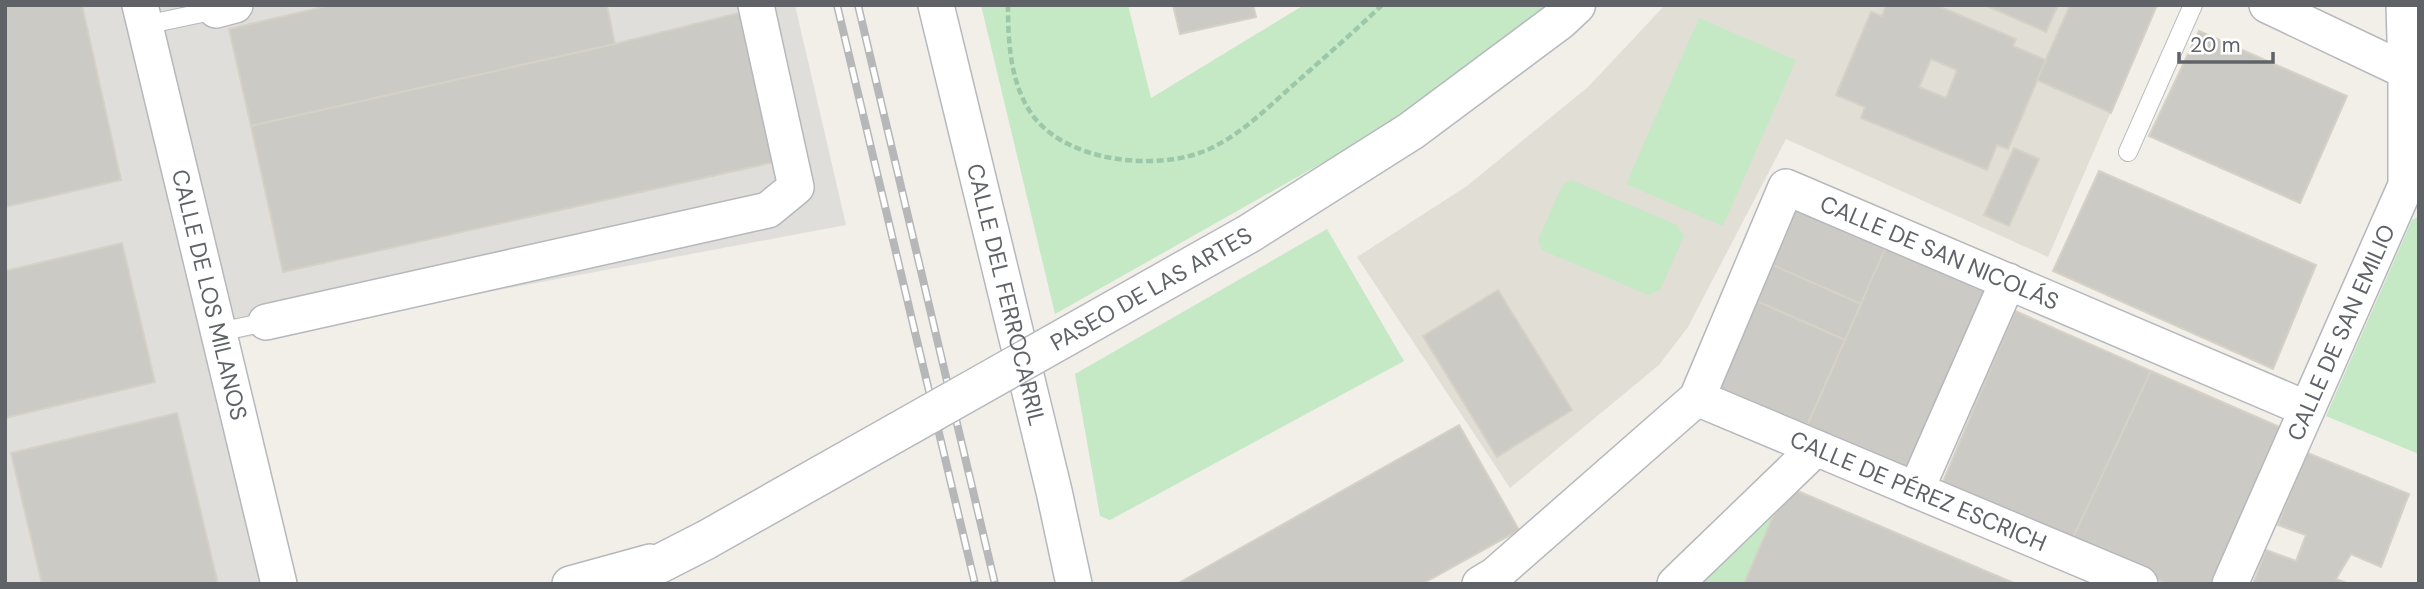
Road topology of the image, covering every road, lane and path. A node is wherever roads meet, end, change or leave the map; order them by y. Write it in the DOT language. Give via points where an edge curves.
graph roads {
  1 [pos="756,5"];
  2 [pos="936,5"];
  3 [pos="1008,5"];
  4 [pos="1382,5"];
  5 [pos="1576,5"];
  6 [pos="2193,5"];
  7 [pos="2267,5"];
  8 [pos="2404,5"];
  9 [pos="226,8"];
  10 [pos="142,15"];
  11 [pos="2406,71"];
  12 [pos="2128,152"];
  13 [pos="2412,185"];
  14 [pos="2008,281"];
  15 [pos="265,322"];
  16 [pos="219,332"];
  17 [pos="1697,398"];
  18 [pos="2307,409"];
  19 [pos="1816,448"];
  20 [pos="1916,490"];
  21 [pos="690,548"];
  22 [pos="1491,581"];
  23 [pos="1682,583"];
  24 [pos="2133,583"];
  25 [pos="279,584"];
  26 [pos="570,584"];
  27 [pos="620,584"];
  28 [pos="1074,584"];
  29 [pos="2230,584"];
  1 -- 15 [label="street" via="796,187 768,210"];
  2 -- 28 [label="street, CALLE DEL FERROCARRIL"];
  3 -- 4 [label="path" via="1016,81 1045,129 1070,145 1108,157 1147,161 1183,158 1244,129"];
  5 -- 21 [label="main road, PASEO DE LAS ARTES, bridge" via="1411,131 1250,233"];
  6 -- 12 [label="lane"];
  7 -- 11 [label="street"];
  8 -- 11 [label="street, CALLE DE SAN EMILIO"];
  9 -- 10 [label="lane"];
  10 -- 16 [label="street, CALLE DE LOS MILANOS"];
  11 -- 13 [label="street, CALLE DE SAN EMILIO"];
  13 -- 18 [label="street, CALLE DE SAN EMILIO"];
  14 -- 17 [label="street, CALLE DE SAN NICOLÁS" via="1786,187"];
  14 -- 18 [label="street, CALLE DE SAN NICOLÁS"];
  14 -- 20 [label="street"];
  15 -- 16 [label="lane"];
  16 -- 25 [label="street, CALLE DE LOS MILANOS"];
  17 -- 19 [label="street, CALLE DE PÉREZ ESCRICH"];
  17 -- 22 [label="street"];
  18 -- 29 [label="street, CALLE DE SAN EMILIO"];
  19 -- 20 [label="street, CALLE DE PÉREZ ESCRICH"];
  19 -- 23 [label="street"];
  20 -- 24 [label="street, CALLE DE PÉREZ ESCRICH"];
  21 -- 26 [label="street"];
  21 -- 27 [label="main road, PASEO DE LAS ARTES"];
}
